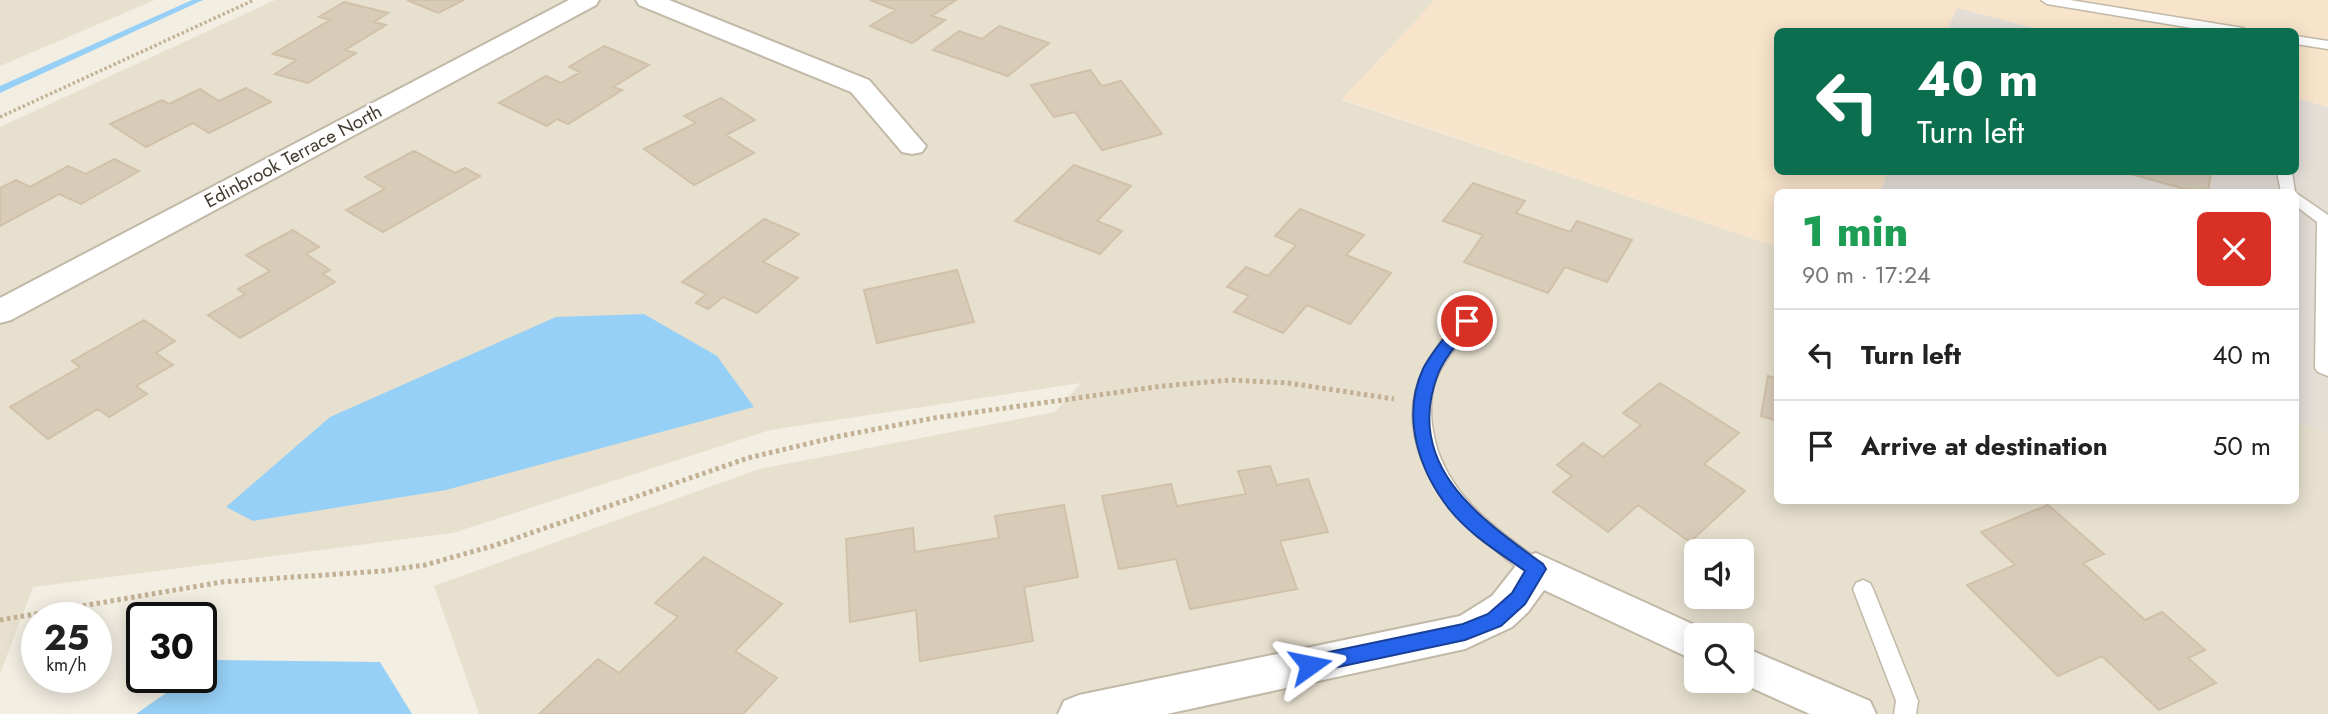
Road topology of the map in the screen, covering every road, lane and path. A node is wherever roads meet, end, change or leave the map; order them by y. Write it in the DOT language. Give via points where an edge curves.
graph roads {
  1 [pos="254,0"];
  2 [pos="587,0"];
  3 [pos="648,0"];
  4 [pos="2047,0"];
  5 [pos="2184,27"];
  6 [pos="2299,40"];
  7 [pos="2328,45"];
  8 [pos="0,117"];
  9 [pos="912,146"];
  10 [pos="2299,200"];
  11 [pos="0,312"];
  12 [pos="1467,321"];
  13 [pos="2328,370"];
  14 [pos="1421,403"];
  15 [pos="1536,569"];
  16 [pos="1863,589"];
  17 [pos="0,620"];
  18 [pos="1684,638"];
  19 [pos="1754,670"];
  20 [pos="1079,714"];
  21 [pos="1855,714"];
  22 [pos="1905,714"];
  1 -- 8 [label="path"];
  2 -- 11 [label="street, Edinbrook Terrace North"];
  3 -- 9 [label="street" via="860,86"];
  4 -- 5 [label="lane"];
  6 -- 7 [label="lane"];
  10 -- 13 [label="lane" via="2325,220 2324,368"];
  12 -- 14 [label="lane" via="1431,370"];
  14 -- 15 [label="lane" via="1423,439 1434,472 1457,506"];
  14 -- 17 [label="path" via="1254,380 1207,381 976,411 767,454 703,472 515,540 421,566 256,578"];
  15 -- 18 [label="street"];
  15 -- 20 [label="street" via="1518,599 1494,620 1465,632"];
  16 -- 22 [label="lane" via="1906,701"];
  19 -- 21 [label="street"];
}
